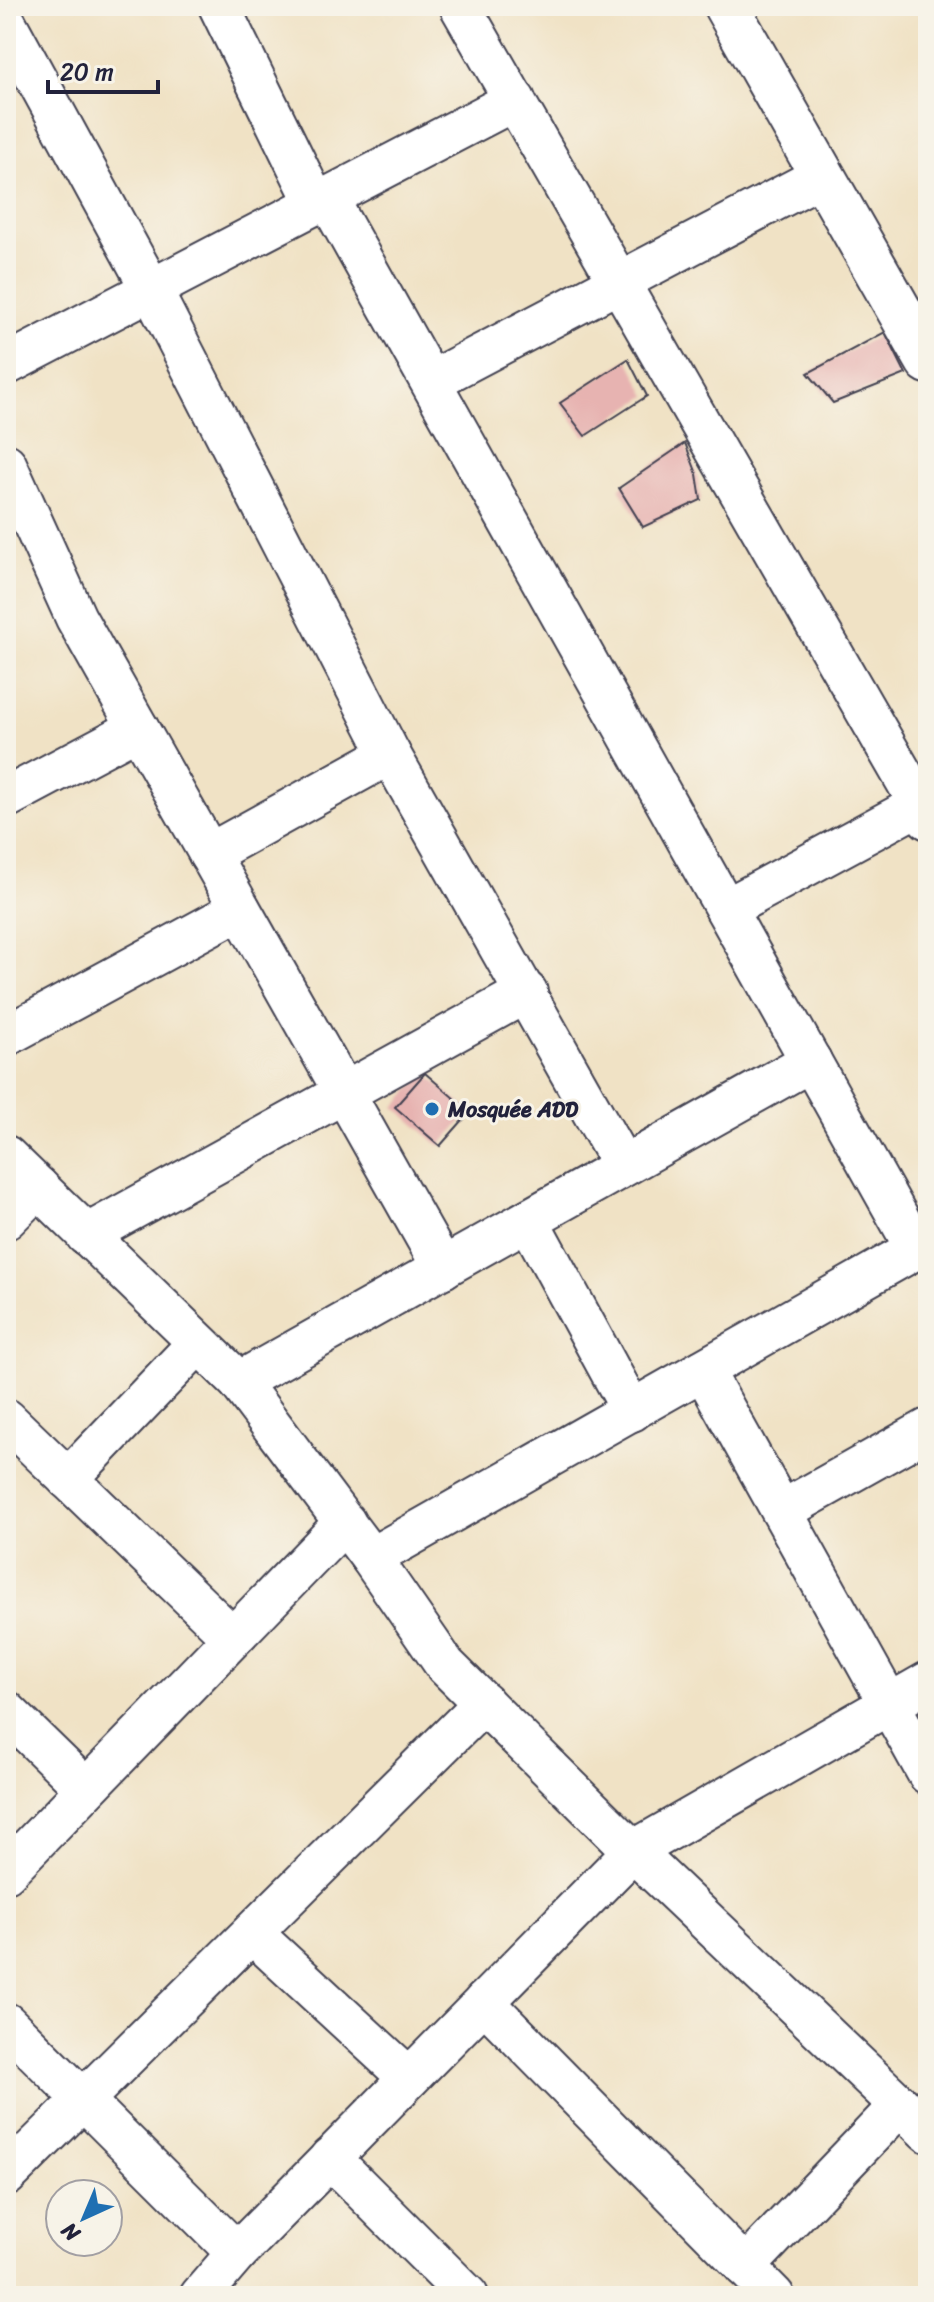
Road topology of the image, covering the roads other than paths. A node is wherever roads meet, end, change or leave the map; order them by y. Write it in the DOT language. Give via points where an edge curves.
graph roads {
  1 [pos="219,6"];
  2 [pos="460,6"];
  3 [pos="726,6"];
  4 [pos="6,23"];
  5 [pos="515,100"];
  6 [pos="823,175"];
  7 [pos="322,201"];
  8 [pos="619,282"];
  9 [pos="151,289"];
  10 [pos="928,361"];
  11 [pos="6,365"];
  12 [pos="431,381"];
  13 [pos="6,464"];
  14 [pos="138,728"];
  15 [pos="390,754"];
  16 [pos="6,798"];
  17 [pos="925,808"];
  18 [pos="209,854"];
  19 [pos="240,909"];
  20 [pos="726,909"];
  21 [pos="527,992"];
  22 [pos="6,1036"];
  23 [pos="811,1061"];
  24 [pos="344,1093"];
  25 [pos="6,1156"];
  26 [pos="623,1166"];
  27 [pos="38,1187"];
  28 [pos="6,1219"];
  29 [pos="528,1220"];
  30 [pos="86,1235"];
  31 [pos="922,1246"];
  32 [pos="443,1268"];
  33 [pos="198,1343"];
  34 [pos="703,1370"];
  35 [pos="239,1382"];
  36 [pos="632,1411"];
  37 [pos="6,1419"];
  38 [pos="928,1429"];
  39 [pos="68,1479"];
  40 [pos="782,1511"];
  41 [pos="345,1522"];
  42 [pos="371,1558"];
  43 [pos="232,1637"];
  44 [pos="928,1682"];
  45 [pos="484,1703"];
  46 [pos="889,1704"];
  47 [pos="6,1711"];
  48 [pos="928,1774"];
  49 [pos="86,1789"];
  50 [pos="633,1851"];
  51 [pos="6,1872"];
  52 [pos="252,1933"];
  53 [pos="484,2002"];
  54 [pos="6,2023"];
  55 [pos="409,2078"];
  56 [pos="84,2100"];
  57 [pos="900,2105"];
  58 [pos="928,2132"];
  59 [pos="330,2158"];
  60 [pos="6,2176"];
  61 [pos="745,2267"];
  62 [pos="218,2280"];
  63 [pos="453,2288"];
  64 [pos="774,2296"];
  1 -- 7 [label="street"];
  2 -- 5 [label="street"];
  3 -- 6 [label="street"];
  4 -- 9 [label="street"];
  5 -- 7 [label="street"];
  5 -- 8 [label="street"];
  6 -- 8 [label="street"];
  6 -- 10 [label="street"];
  7 -- 9 [label="street"];
  7 -- 12 [label="street"];
  8 -- 12 [label="street"];
  8 -- 17 [label="street"];
  9 -- 11 [label="street"];
  9 -- 15 [label="street"];
  12 -- 20 [label="street"];
  13 -- 14 [label="street" via="76,618"];
  14 -- 16 [label="street"];
  14 -- 18 [label="street"];
  15 -- 18 [label="street"];
  15 -- 21 [label="street"];
  17 -- 20 [label="street"];
  18 -- 19 [label="street"];
  19 -- 22 [label="street"];
  19 -- 24 [label="street"];
  20 -- 23 [label="street"];
  21 -- 24 [label="street"];
  21 -- 26 [label="street"];
  23 -- 26 [label="street"];
  23 -- 31 [label="street"];
  24 -- 30 [label="street"];
  24 -- 32 [label="street"];
  25 -- 27 [label="street"];
  26 -- 29 [label="street"];
  27 -- 28 [label="street"];
  27 -- 30 [label="street"];
  29 -- 32 [label="street"];
  29 -- 36 [label="street"];
  30 -- 33 [label="street"];
  31 -- 34 [label="street"];
  32 -- 35 [label="street"];
  33 -- 35 [label="street"];
  33 -- 39 [label="street"];
  34 -- 36 [label="street"];
  34 -- 40 [label="street"];
  35 -- 41 [label="street"];
  36 -- 42 [label="street"];
  37 -- 39 [label="street"];
  38 -- 40 [label="street"];
  39 -- 43 [label="street"];
  40 -- 46 [label="street"];
  41 -- 42 [label="street"];
  41 -- 43 [label="street"];
  42 -- 45 [label="street" via="445,1665"];
  43 -- 49 [label="street"];
  44 -- 46 [label="street"];
  45 -- 50 [label="street"];
  45 -- 52 [label="street"];
  46 -- 48 [label="street"];
  46 -- 50 [label="street"];
  47 -- 49 [label="street"];
  49 -- 51 [label="street"];
  50 -- 53 [label="street"];
  50 -- 57 [label="street"];
  52 -- 55 [label="street"];
  52 -- 56 [label="street"];
  53 -- 55 [label="street"];
  53 -- 61 [label="street"];
  54 -- 56 [label="street"];
  55 -- 59 [label="street"];
  56 -- 60 [label="street"];
  56 -- 62 [label="street"];
  57 -- 58 [label="street"];
  57 -- 61 [label="street"];
  59 -- 62 [label="street"];
  59 -- 63 [label="street"];
  61 -- 64 [label="street"];
}
